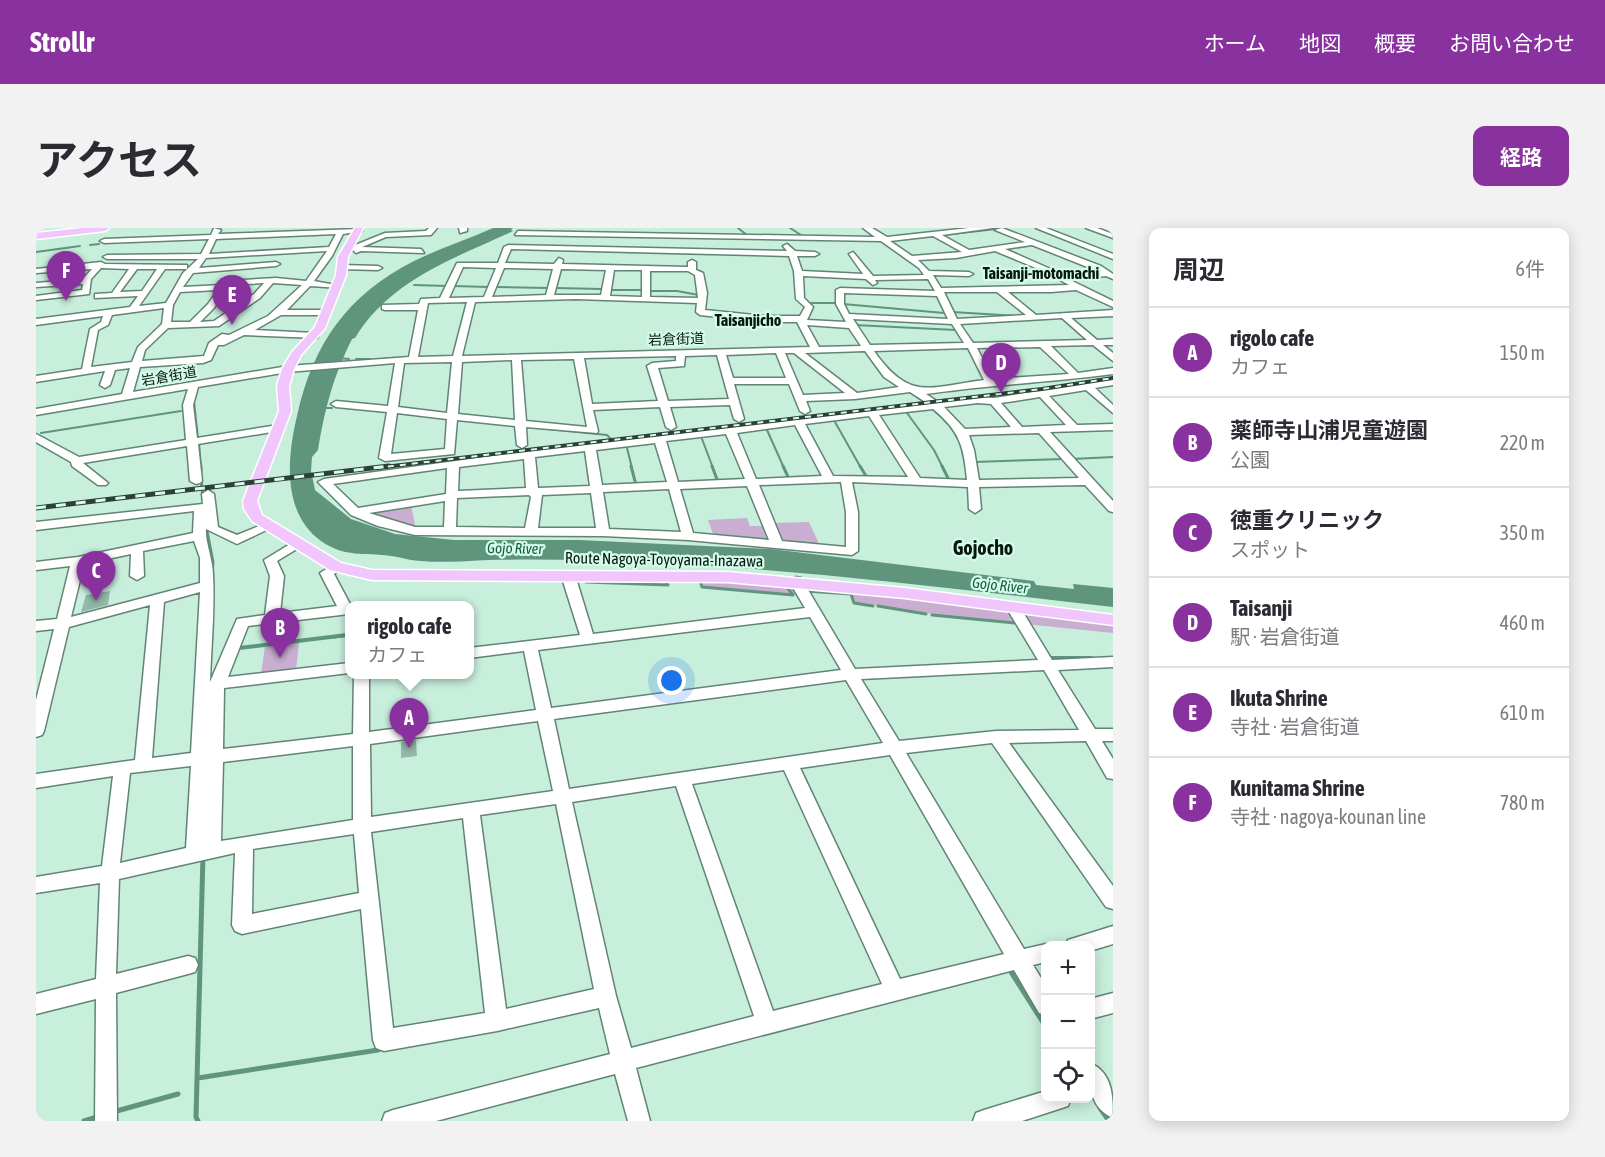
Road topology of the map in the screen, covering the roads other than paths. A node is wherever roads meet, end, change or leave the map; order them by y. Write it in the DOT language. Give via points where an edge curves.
graph roads {
  1 [pos="86,228"];
  2 [pos="104,228"];
  3 [pos="218,228"];
  4 [pos="433,228"];
  5 [pos="608,228"];
  6 [pos="659,228"];
  7 [pos="712,228"];
  8 [pos="765,228"];
  9 [pos="818,228"];
  10 [pos="867,228"];
  11 [pos="924,228"];
  12 [pos="982,228"];
  13 [pos="988,228"];
  14 [pos="1016,228"];
  15 [pos="1040,228"];
  16 [pos="1090,228"];
  17 [pos="358,229"];
  18 [pos="336,230"];
  19 [pos="521,230"];
  20 [pos="999,230"];
  21 [pos="282,231"];
  22 [pos="562,233"];
  23 [pos="36,235"];
  24 [pos="616,236"];
  25 [pos="670,236"];
  26 [pos="723,236"];
  27 [pos="938,236"];
  28 [pos="1113,236"];
  29 [pos="213,237"];
  30 [pos="780,238"];
  31 [pos="834,238"];
  32 [pos="905,239"];
  33 [pos="104,241"];
  34 [pos="888,241"];
  35 [pos="1032,243"];
  36 [pos="508,247"];
  37 [pos="562,248"];
  38 [pos="995,248"];
  39 [pos="327,249"];
  40 [pos="616,249"];
  41 [pos="672,249"];
  42 [pos="1091,249"];
  43 [pos="692,250"];
  44 [pos="421,251"];
  45 [pos="278,252"];
  46 [pos="968,252"];
  47 [pos="793,253"];
  48 [pos="815,254"];
  49 [pos="853,254"];
  50 [pos="203,256"];
  51 [pos="956,256"];
  52 [pos="107,257"];
  53 [pos="928,257"];
  54 [pos="1113,257"];
  55 [pos="344,258"];
  56 [pos="913,258"];
  57 [pos="276,264"];
  58 [pos="99,266"];
  59 [pos="500,266"];
  60 [pos="134,267"];
  61 [pos="557,267"];
  62 [pos="162,268"];
  63 [pos="378,268"];
  64 [pos="612,268"];
  65 [pos="62,269"];
  66 [pos="193,269"];
  67 [pos="646,269"];
  68 [pos="692,269"];
  69 [pos="36,271"];
  70 [pos="800,273"];
  71 [pos="969,274"];
  72 [pos="928,275"];
  73 [pos="1112,275"];
  74 [pos="835,276"];
  75 [pos="871,278"];
  76 [pos="1061,278"];
  77 [pos="273,280"];
  78 [pos="63,283"];
  79 [pos="307,283"];
  80 [pos="36,285"];
  81 [pos="87,286"];
  82 [pos="337,286"];
  83 [pos="168,287"];
  84 [pos="225,287"];
  85 [pos="1077,287"];
  86 [pos="157,288"];
  87 [pos="998,289"];
  88 [pos="840,290"];
  89 [pos="979,290"];
  90 [pos="145,291"];
  91 [pos="940,292"];
  92 [pos="881,294"];
  93 [pos="114,295"];
  94 [pos="175,295"];
  95 [pos="98,296"];
  96 [pos="36,298"];
  97 [pos="221,298"];
  98 [pos="549,298"];
  99 [pos="605,298"];
  100 [pos="646,299"];
  101 [pos="472,300"];
  102 [pos="487,300"];
  103 [pos="238,301"];
  104 [pos="249,301"];
  105 [pos="443,301"];
  106 [pos="702,301"];
  107 [pos="1113,304"];
  108 [pos="385,307"];
  109 [pos="423,307"];
  110 [pos="134,309"];
  111 [pos="108,312"];
  112 [pos="277,312"];
  113 [pos="325,313"];
  114 [pos="1113,313"];
  115 [pos="96,314"];
  116 [pos="1064,315"];
  117 [pos="1034,317"];
  118 [pos="802,321"];
  119 [pos="848,321"];
  120 [pos="954,321"];
  121 [pos="36,322"];
  122 [pos="216,324"];
  123 [pos="166,325"];
  124 [pos="192,325"];
  125 [pos="238,331"];
  126 [pos="314,336"];
  127 [pos="1095,342"];
  128 [pos="1113,342"];
  129 [pos="221,343"];
  130 [pos="1043,344"];
  131 [pos="971,345"];
  132 [pos="869,348"];
  133 [pos="816,349"];
  134 [pos="779,350"];
  135 [pos="796,350"];
  136 [pos="721,352"];
  137 [pos="680,353"];
  138 [pos="579,356"];
  139 [pos="516,357"];
  140 [pos="458,358"];
  141 [pos="1113,358"];
  142 [pos="413,359"];
  143 [pos="400,360"];
  144 [pos="136,363"];
  145 [pos="111,367"];
  146 [pos="288,369"];
  147 [pos="86,371"];
  148 [pos="1113,371"];
  149 [pos="1076,376"];
  150 [pos="36,379"];
  151 [pos="729,381"];
  152 [pos="792,381"];
  153 [pos="990,382"];
  154 [pos="1113,382"];
  155 [pos="105,385"];
  156 [pos="194,385"];
  157 [pos="1088,387"];
  158 [pos="914,390"];
  159 [pos="1042,395"];
  160 [pos="855,396"];
  161 [pos="127,397"];
  162 [pos="799,398"];
  163 [pos="994,401"];
  164 [pos="734,402"];
  165 [pos="336,404"];
  166 [pos="664,404"];
  167 [pos="589,406"];
  168 [pos="935,407"];
  169 [pos="1111,407"];
  170 [pos="391,410"];
  171 [pos="805,411"];
  172 [pos="36,412"];
  173 [pos="873,414"];
  174 [pos="453,417"];
  175 [pos="739,418"];
  176 [pos="521,424"];
  177 [pos="800,424"];
  178 [pos="671,427"];
  179 [pos="1113,427"];
  180 [pos="278,428"];
  181 [pos="1074,428"];
  182 [pos="1019,430"];
  183 [pos="1042,430"];
  184 [pos="731,432"];
  185 [pos="962,432"];
  186 [pos="36,437"];
  187 [pos="660,440"];
  188 [pos="197,441"];
  189 [pos="590,447"];
  190 [pos="526,450"];
  191 [pos="76,461"];
  192 [pos="453,464"];
  193 [pos="829,479"];
  194 [pos="846,479"];
  195 [pos="201,480"];
  196 [pos="916,481"];
  197 [pos="1087,481"];
  198 [pos="102,483"];
  199 [pos="753,483"];
  200 [pos="972,484"];
  201 [pos="674,486"];
  202 [pos="597,489"];
  203 [pos="1113,491"];
  204 [pos="532,492"];
  205 [pos="1098,492"];
  206 [pos="207,494"];
  207 [pos="452,496"];
  208 [pos="1113,508"];
  209 [pos="975,509"];
  210 [pos="355,512"];
  211 [pos="36,526"];
  212 [pos="269,526"];
  213 [pos="450,532"];
  214 [pos="531,532"];
  215 [pos="603,532"];
  216 [pos="199,536"];
  217 [pos="688,536"];
  218 [pos="299,544"];
  219 [pos="777,544"];
  220 [pos="137,549"];
  221 [pos="78,561"];
  222 [pos="36,566"];
  223 [pos="336,567"];
  224 [pos="568,575"];
  225 [pos="137,576"];
  226 [pos="796,581"];
  227 [pos="206,586"];
  228 [pos="157,600"];
  229 [pos="345,605"];
  230 [pos="1013,607"];
  231 [pos="345,609"];
  232 [pos="812,612"];
  233 [pos="272,618"];
  234 [pos="1113,620"];
  235 [pos="63,623"];
  236 [pos="36,626"];
  237 [pos="588,639"];
  238 [pos="530,646"];
  239 [pos="474,652"];
  240 [pos="1113,662"];
  241 [pos="1047,664"];
  242 [pos="345,668"];
  243 [pos="849,674"];
  244 [pos="362,679"];
  245 [pos="217,684"];
  246 [pos="546,715"];
  247 [pos="36,731"];
  248 [pos="1113,735"];
  249 [pos="1090,736"];
  250 [pos="996,737"];
  251 [pos="362,740"];
  252 [pos="893,748"];
  253 [pos="208,758"];
  254 [pos="789,763"];
  255 [pos="143,765"];
  256 [pos="122,768"];
  257 [pos="1113,773"];
  258 [pos="682,779"];
  259 [pos="36,781"];
  260 [pos="563,796"];
  261 [pos="471,810"];
  262 [pos="362,825"];
  263 [pos="244,843"];
  264 [pos="204,851"];
  265 [pos="110,873"];
  266 [pos="36,885"];
  267 [pos="369,899"];
  268 [pos="1113,901"];
  269 [pos="1113,935"];
  270 [pos="1090,941"];
  271 [pos="1041,954"];
  272 [pos="1018,960"];
  273 [pos="188,965"];
  274 [pos="107,985"];
  275 [pos="895,990"];
  276 [pos="606,996"];
  277 [pos="1041,998"];
  278 [pos="1113,1003"];
  279 [pos="36,1004"];
  280 [pos="1095,1008"];
  281 [pos="497,1021"];
  282 [pos="767,1023"];
  283 [pos="622,1061"];
  284 [pos="1095,1086"];
  285 [pos="1043,1103"];
  286 [pos="1113,1107"];
  287 [pos="106,1121"];
  288 [pos="393,1121"];
  289 [pos="639,1121"];
  290 [pos="984,1121"];
  1 -- 23 [label="main road"];
  2 -- 23 [label="main road"];
  2 -- 33 [label="street"];
  3 -- 29 [label="street"];
  4 -- 55 [label="street" via="428,233 385,235"];
  5 -- 24 [label="street"];
  6 -- 25 [label="street"];
  7 -- 26 [label="street"];
  8 -- 30 [label="street"];
  9 -- 31 [label="street"];
  10 -- 34 [label="street"];
  11 -- 27 [label="street"];
  12 -- 13 [label="street"];
  12 -- 27 [label="street"];
  14 -- 20 [label="street"];
  15 -- 42 [label="street"];
  16 -- 28 [label="street"];
  17 -- 18 [label="street"];
  17 -- 55 [label="main road"];
  18 -- 21 [label="street"];
  18 -- 79 [label="street" via="334,246"];
  19 -- 22 [label="street"];
  19 -- 36 [label="street"];
  20 -- 27 [label="street"];
  20 -- 35 [label="street"];
  21 -- 29 [label="street"];
  21 -- 45 [label="street"];
  22 -- 24 [label="street"];
  22 -- 37 [label="street"];
  24 -- 25 [label="street"];
  24 -- 40 [label="street"];
  25 -- 26 [label="street"];
  25 -- 41 [label="street"];
  26 -- 30 [label="street"];
  27 -- 32 [label="street"];
  27 -- 46 [label="street"];
  29 -- 33 [label="street"];
  29 -- 50 [label="street"];
  30 -- 31 [label="street"];
  30 -- 47 [label="street"];
  31 -- 34 [label="street"];
  32 -- 34 [label="street"];
  32 -- 53 [label="street"];
  33 -- 52 [label="street"];
  34 -- 56 [label="street"];
  35 -- 38 [label="street"];
  35 -- 73 [label="street"];
  36 -- 37 [label="street"];
  36 -- 59 [label="street"];
  37 -- 40 [label="street"];
  37 -- 61 [label="street"];
  38 -- 46 [label="street"];
  38 -- 76 [label="street"];
  39 -- 45 [label="street"];
  40 -- 41 [label="street"];
  40 -- 64 [label="street"];
  41 -- 43 [label="street"];
  42 -- 54 [label="street"];
  42 -- 54 [label="street"];
  43 -- 47 [label="street"];
  43 -- 68 [label="street"];
  44 -- 55 [label="street" via="360,249"];
  45 -- 50 [label="street"];
  45 -- 57 [label="street"];
  46 -- 51 [label="street"];
  47 -- 48 [label="street"];
  47 -- 70 [label="street"];
  49 -- 75 [label="street"];
  50 -- 52 [label="street"];
  50 -- 66 [label="street"];
  51 -- 53 [label="street"];
  51 -- 71 [label="street"];
  52 -- 58 [label="street"];
  53 -- 56 [label="street"];
  55 -- 63 [label="street"];
  55 -- 82 [label="main road"];
  56 -- 72 [label="street"];
  57 -- 66 [label="street"];
  57 -- 77 [label="street"];
  58 -- 60 [label="street"];
  58 -- 65 [label="street"];
  58 -- 81 [label="street"];
  59 -- 61 [label="street"];
  59 -- 102 [label="street"];
  59 -- 105 [label="street" via="460,265"];
  60 -- 62 [label="street"];
  60 -- 93 [label="street"];
  61 -- 64 [label="street"];
  61 -- 98 [label="street"];
  62 -- 66 [label="street"];
  62 -- 90 [label="street"];
  64 -- 67 [label="street"];
  64 -- 99 [label="street"];
  65 -- 69 [label="street"];
  65 -- 78 [label="street"];
  66 -- 94 [label="street"];
  67 -- 68 [label="street"];
  67 -- 100 [label="street"];
  68 -- 106 [label="street" via="699,273"];
  70 -- 74 [label="street"];
  70 -- 118 [label="street" via="800,299 809,307"];
  71 -- 72 [label="street"];
  71 -- 89 [label="street"];
  72 -- 75 [label="street"];
  72 -- 91 [label="street"];
  73 -- 76 [label="street"];
  74 -- 75 [label="street"];
  74 -- 88 [label="street"];
  75 -- 92 [label="street"];
  76 -- 85 [label="street"];
  77 -- 79 [label="street"];
  77 -- 84 [label="street" via="227,283"];
  77 -- 104 [label="street"];
  78 -- 80 [label="street"];
  78 -- 81 [label="street"];
  79 -- 82 [label="street"];
  79 -- 112 [label="street"];
  81 -- 95 [label="street"];
  81 -- 96 [label="street"];
  82 -- 113 [label="main road"];
  83 -- 94 [label="street"];
  84 -- 94 [label="street"];
  84 -- 97 [label="street"];
  85 -- 87 [label="street"];
  85 -- 107 [label="street"];
  86 -- 90 [label="street"];
  87 -- 89 [label="street"];
  87 -- 117 [label="street"];
  88 -- 92 [label="street"];
  88 -- 119 [label="street" via="840,304"];
  89 -- 91 [label="street"];
  90 -- 93 [label="street"];
  90 -- 110 [label="street"];
  91 -- 92 [label="street"];
  91 -- 120 [label="street"];
  93 -- 95 [label="street"];
  94 -- 97 [label="street"];
  94 -- 110 [label="street"];
  94 -- 123 [label="street"];
  95 -- 115 [label="street"];
  97 -- 124 [label="street"];
  98 -- 99 [label="street"];
  98 -- 102 [label="street"];
  99 -- 100 [label="street"];
  100 -- 106 [label="street"];
  101 -- 102 [label="street"];
  101 -- 105 [label="street"];
  101 -- 140 [label="street"];
  103 -- 104 [label="street"];
  104 -- 122 [label="street"];
  105 -- 109 [label="street" via="424,301"];
  106 -- 118 [label="street" via="700,312"];
  108 -- 109 [label="street"];
  109 -- 142 [label="street"];
  110 -- 111 [label="street"];
  111 -- 115 [label="street"];
  111 -- 147 [label="street" via="105,323 94,329"];
  112 -- 113 [label="street"];
  112 -- 125 [label="street"];
  113 -- 126 [label="main road"];
  114 -- 116 [label="street"];
  115 -- 121 [label="street"];
  116 -- 117 [label="street"];
  116 -- 127 [label="street"];
  117 -- 120 [label="street"];
  118 -- 119 [label="street"];
  118 -- 133 [label="street"];
  119 -- 120 [label="street"];
  119 -- 132 [label="street"];
  120 -- 131 [label="street"];
  122 -- 124 [label="street"];
  122 -- 125 [label="street" via="213,328"];
  123 -- 124 [label="street"];
  123 -- 144 [label="street" via="141,349"];
  125 -- 126 [label="street"];
  125 -- 129 [label="street"];
  125 -- 144 [label="street" via="212,345 208,358 200,361"];
  126 -- 146 [label="main road"];
  127 -- 128 [label="street, 岩倉街道"];
  127 -- 130 [label="street, 岩倉街道"];
  127 -- 141 [label="street"];
  130 -- 131 [label="street, 岩倉街道"];
  130 -- 149 [label="street"];
  131 -- 132 [label="street, 岩倉街道"];
  131 -- 153 [label="street"];
  132 -- 133 [label="street, 岩倉街道"];
  132 -- 158 [label="street" via="887,376"];
  133 -- 135 [label="street, 岩倉街道"];
  134 -- 135 [label="street, 岩倉街道"];
  134 -- 136 [label="street, 岩倉街道"];
  134 -- 152 [label="street"];
  135 -- 160 [label="street"];
  136 -- 137 [label="street, 岩倉街道"];
  136 -- 151 [label="street"];
  137 -- 138 [label="street, 岩倉街道"];
  137 -- 166 [label="street" via="681,364 652,366"];
  138 -- 139 [label="street, 岩倉街道"];
  138 -- 167 [label="street"];
  139 -- 140 [label="street, 岩倉街道"];
  139 -- 176 [label="street"];
  140 -- 142 [label="street, 岩倉街道"];
  140 -- 174 [label="street"];
  142 -- 143 [label="street, 岩倉街道"];
  143 -- 146 [label="street, 岩倉街道"];
  143 -- 170 [label="street"];
  144 -- 145 [label="street"];
  144 -- 161 [label="street"];
  145 -- 147 [label="street"];
  145 -- 155 [label="street"];
  146 -- 156 [label="street, 岩倉街道"];
  146 -- 180 [label="main road, Route Nagoya-Toyoyama-Inazawa" via="283,386 285,411"];
  147 -- 150 [label="street"];
  148 -- 149 [label="street"];
  149 -- 153 [label="street"];
  151 -- 152 [label="street"];
  151 -- 164 [label="street"];
  152 -- 162 [label="street"];
  153 -- 158 [label="street"];
  154 -- 157 [label="street"];
  156 -- 161 [label="street, 岩倉街道"];
  156 -- 188 [label="street" via="188,405"];
  157 -- 159 [label="street"];
  157 -- 169 [label="street"];
  158 -- 160 [label="street"];
  158 -- 168 [label="street"];
  159 -- 163 [label="street"];
  159 -- 181 [label="street"];
  160 -- 162 [label="street"];
  161 -- 172 [label="street, 岩倉街道"];
  162 -- 171 [label="street"];
  163 -- 168 [label="street"];
  163 -- 182 [label="street"];
  164 -- 166 [label="street"];
  164 -- 175 [label="street"];
  165 -- 170 [label="street"];
  166 -- 167 [label="street"];
  166 -- 178 [label="street"];
  167 -- 176 [label="street" via="593,431"];
  168 -- 173 [label="street"];
  168 -- 185 [label="street"];
  170 -- 174 [label="street"];
  170 -- 174 [label="street" via="386,458 450,452"];
  173 -- 177 [label="street"];
  173 -- 196 [label="street"];
  174 -- 176 [label="street"];
  176 -- 190 [label="street"];
  177 -- 184 [label="street"];
  177 -- 193 [label="street"];
  179 -- 181 [label="street"];
  180 -- 188 [label="street"];
  180 -- 212 [label="main road, Route Nagoya-Toyoyama-Inazawa" via="250,501 257,518"];
  181 -- 183 [label="street"];
  182 -- 183 [label="street"];
  182 -- 185 [label="street"];
  183 -- 197 [label="street"];
  184 -- 187 [label="street"];
  184 -- 199 [label="street"];
  185 -- 200 [label="street"];
  186 -- 191 [label="street"];
  187 -- 189 [label="street"];
  187 -- 201 [label="street"];
  188 -- 191 [label="street"];
  188 -- 195 [label="street"];
  189 -- 190 [label="street"];
  189 -- 202 [label="street"];
  190 -- 192 [label="street"];
  190 -- 204 [label="street"];
  191 -- 198 [label="street"];
  192 -- 207 [label="street"];
  192 -- 210 [label="street" via="324,482"];
  193 -- 194 [label="street"];
  193 -- 199 [label="street"];
  194 -- 196 [label="street"];
  194 -- 219 [label="street" via="852,512 852,551"];
  196 -- 200 [label="street"];
  197 -- 200 [label="street"];
  197 -- 205 [label="street"];
  199 -- 201 [label="street"];
  199 -- 219 [label="street"];
  200 -- 209 [label="street"];
  201 -- 202 [label="street"];
  201 -- 217 [label="street"];
  202 -- 204 [label="street"];
  202 -- 215 [label="street"];
  203 -- 205 [label="street"];
  204 -- 207 [label="street"];
  204 -- 214 [label="street" via="537,496"];
  205 -- 208 [label="street"];
  206 -- 212 [label="street" via="212,529 237,540"];
  207 -- 210 [label="street"];
  207 -- 213 [label="street"];
  210 -- 213 [label="street" via="402,529"];
  211 -- 216 [label="street" via="195,506 199,507"];
  212 -- 218 [label="main road, Route Nagoya-Toyoyama-Inazawa"];
  213 -- 214 [label="street"];
  214 -- 215 [label="street"];
  215 -- 217 [label="street"];
  216 -- 220 [label="street"];
  216 -- 227 [label="street" via="206,558"];
  217 -- 219 [label="street"];
  218 -- 223 [label="main road, Route Nagoya-Toyoyama-Inazawa"];
  218 -- 233 [label="street" via="270,560 277,576"];
  220 -- 221 [label="street"];
  220 -- 225 [label="street"];
  221 -- 222 [label="street"];
  221 -- 235 [label="street"];
  223 -- 224 [label="main road, Route Nagoya-Toyoyama-Inazawa" via="384,576"];
  223 -- 229 [label="street" via="327,573"];
  224 -- 226 [label="main road, Route Nagoya-Toyoyama-Inazawa" via="698,575"];
  224 -- 237 [label="street"];
  226 -- 230 [label="main road, Route Nagoya-Toyoyama-Inazawa"];
  226 -- 232 [label="street"];
  227 -- 228 [label="street"];
  227 -- 253 [label="street"];
  228 -- 235 [label="street"];
  228 -- 255 [label="street"];
  230 -- 234 [label="main road, Route Nagoya-Toyoyama-Inazawa"];
  230 -- 241 [label="street"];
  231 -- 233 [label="street"];
  232 -- 237 [label="street"];
  232 -- 243 [label="street"];
  233 -- 245 [label="street" via="242,622"];
  235 -- 236 [label="street"];
  235 -- 247 [label="street"];
  237 -- 238 [label="street"];
  238 -- 239 [label="street"];
  238 -- 246 [label="street"];
  240 -- 241 [label="street"];
  241 -- 243 [label="street"];
  241 -- 249 [label="street"];
  242 -- 245 [label="street"];
  243 -- 246 [label="street"];
  243 -- 252 [label="street"];
  244 -- 251 [label="street"];
  245 -- 253 [label="street"];
  246 -- 251 [label="street"];
  246 -- 260 [label="street"];
  248 -- 249 [label="street"];
  249 -- 250 [label="street"];
  249 -- 257 [label="street"];
  250 -- 252 [label="street"];
  250 -- 268 [label="street"];
  251 -- 253 [label="street"];
  251 -- 262 [label="street"];
  252 -- 254 [label="street"];
  252 -- 272 [label="street"];
  253 -- 255 [label="street"];
  253 -- 264 [label="street"];
  254 -- 258 [label="street"];
  254 -- 275 [label="street"];
  255 -- 256 [label="street"];
  256 -- 259 [label="street"];
  256 -- 265 [label="street"];
  258 -- 260 [label="street"];
  258 -- 282 [label="street"];
  260 -- 261 [label="street"];
  260 -- 276 [label="street"];
  261 -- 262 [label="street"];
  261 -- 281 [label="street"];
  262 -- 263 [label="street"];
  262 -- 267 [label="street"];
  263 -- 264 [label="street"];
  263 -- 267 [label="street" via="242,925"];
  264 -- 265 [label="street"];
  265 -- 266 [label="street"];
  265 -- 274 [label="street"];
  267 -- 281 [label="street" via="384,1040"];
  269 -- 270 [label="street"];
  271 -- 272 [label="street"];
  272 -- 275 [label="street"];
  272 -- 277 [label="street"];
  273 -- 274 [label="street"];
  274 -- 279 [label="street"];
  274 -- 287 [label="street"];
  275 -- 282 [label="street"];
  276 -- 281 [label="street"];
  276 -- 283 [label="street"];
  278 -- 280 [label="street"];
  282 -- 283 [label="street"];
  283 -- 288 [label="street"];
  283 -- 289 [label="street"];
  284 -- 286 [label="street"];
  285 -- 290 [label="street"];
}
